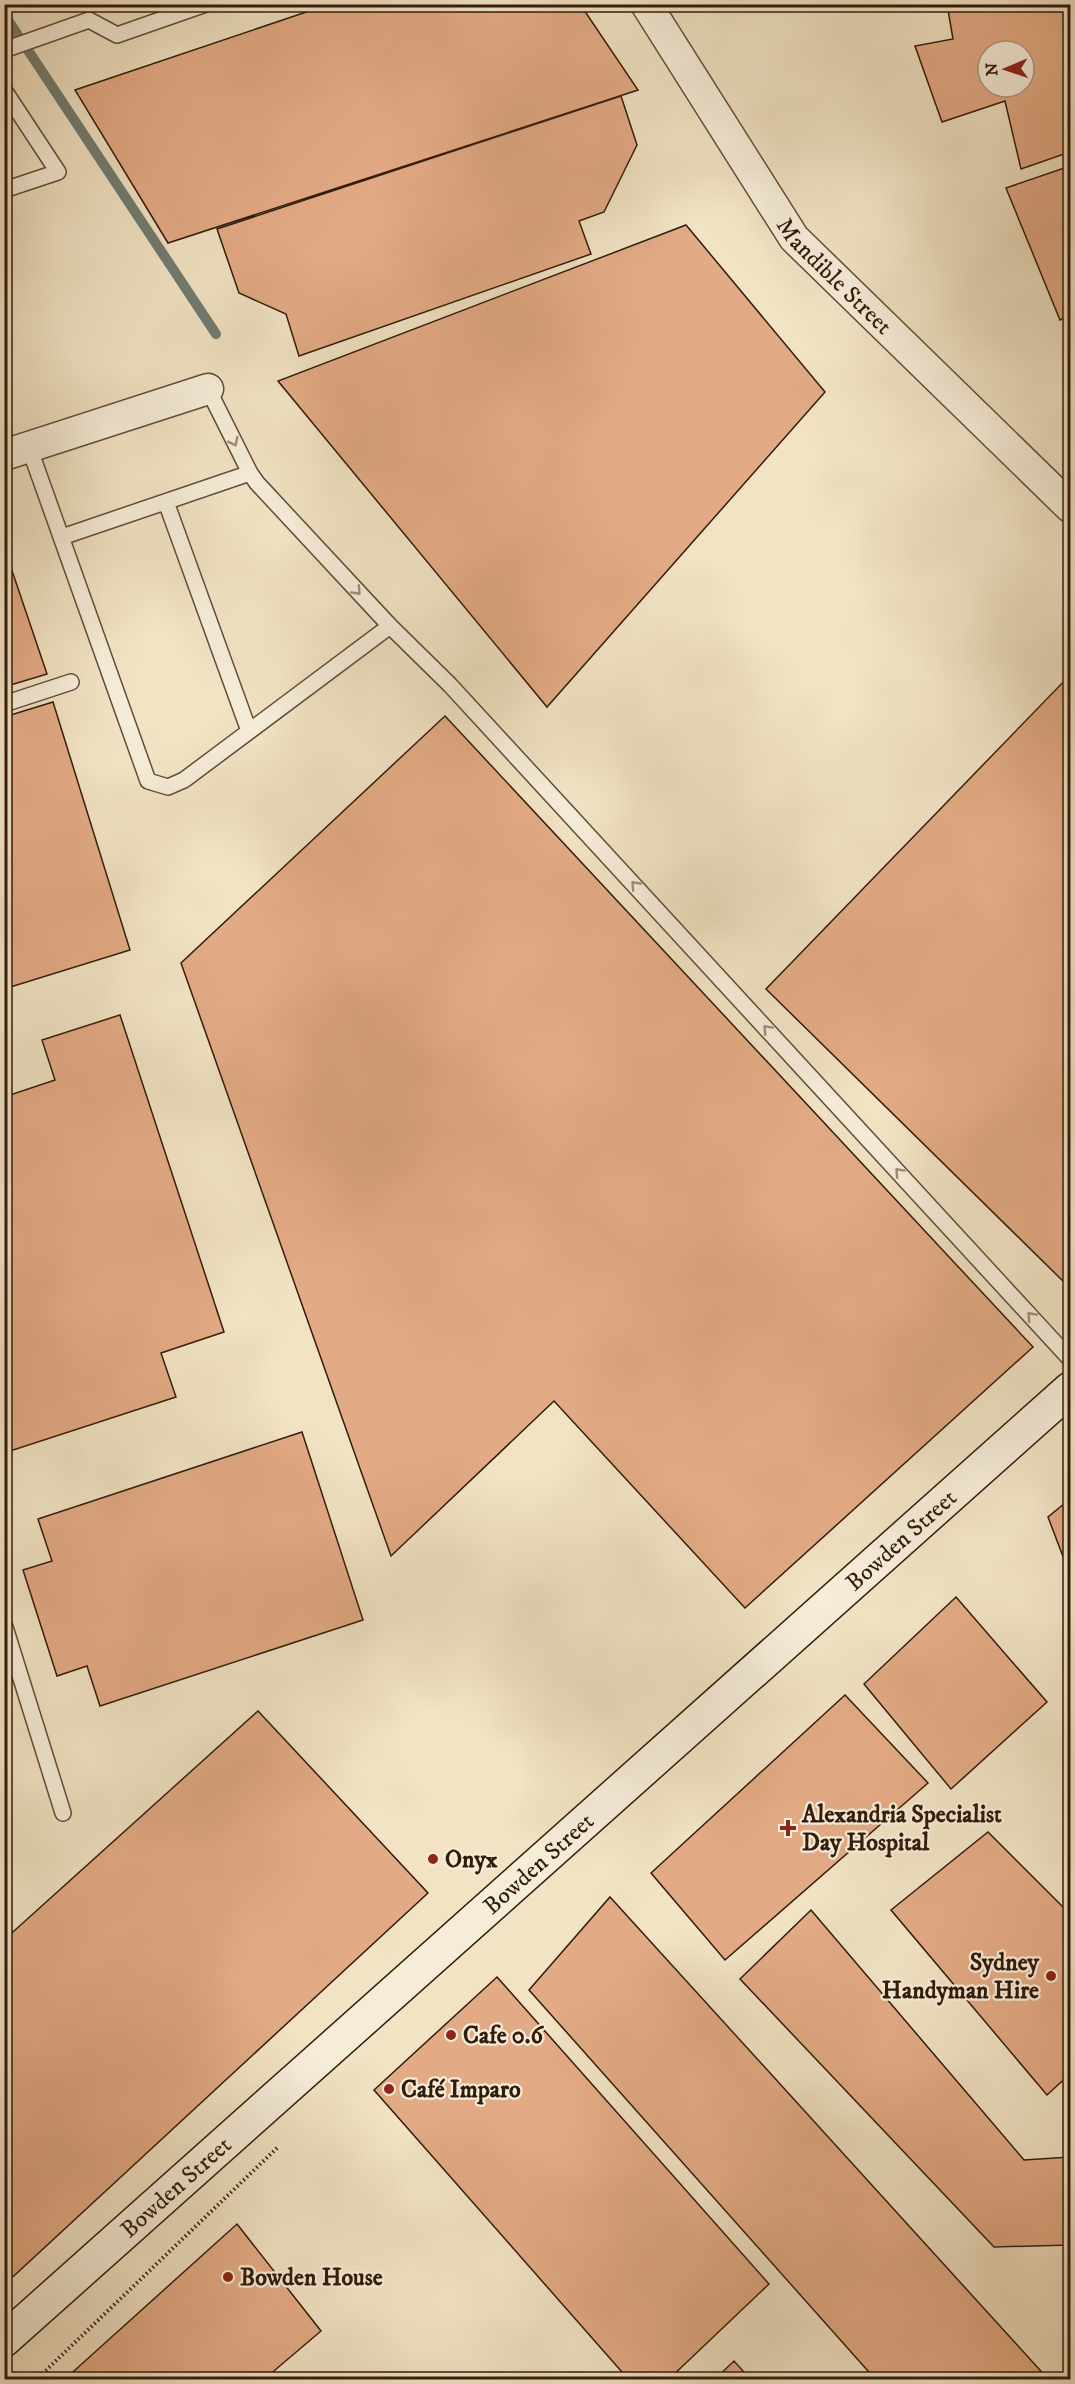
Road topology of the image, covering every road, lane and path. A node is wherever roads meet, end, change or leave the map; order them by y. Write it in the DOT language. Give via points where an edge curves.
graph roads {
  1 [pos="206,4"];
  2 [pos="646,4"];
  3 [pos="4,50"];
  4 [pos="4,90"];
  5 [pos="4,190"];
  6 [pos="208,389"];
  7 [pos="17,451"];
  8 [pos="250,473"];
  9 [pos="166,501"];
  10 [pos="1071,507"];
  11 [pos="62,537"];
  12 [pos="390,626"];
  13 [pos="71,682"];
  14 [pos="4,704"];
  15 [pos="249,731"];
  16 [pos="1071,1359"];
  17 [pos="1071,1389"];
  18 [pos="4,1624"];
  19 [pos="63,1813"];
  20 [pos="4,2340"];
  1 -- 3 [label="lane" via="117,35 89,20"];
  2 -- 10 [label="street, Mandible Street" via="794,238"];
  4 -- 5 [label="lane" via="58,172"];
  6 -- 7 [label="street"];
  6 -- 8 [label="lane, one-way"];
  7 -- 11 [label="lane"];
  8 -- 9 [label="lane"];
  8 -- 12 [label="lane, one-way"];
  9 -- 11 [label="lane"];
  9 -- 15 [label="lane"];
  11 -- 15 [label="lane" via="148,781 168,787 184,780"];
  12 -- 15 [label="lane"];
  16 -- 12 [label="lane, one-way" via="450,685"];
  13 -- 14 [label="lane"];
  17 -- 20 [label="street, Bowden Street"];
  18 -- 19 [label="lane"];
}
